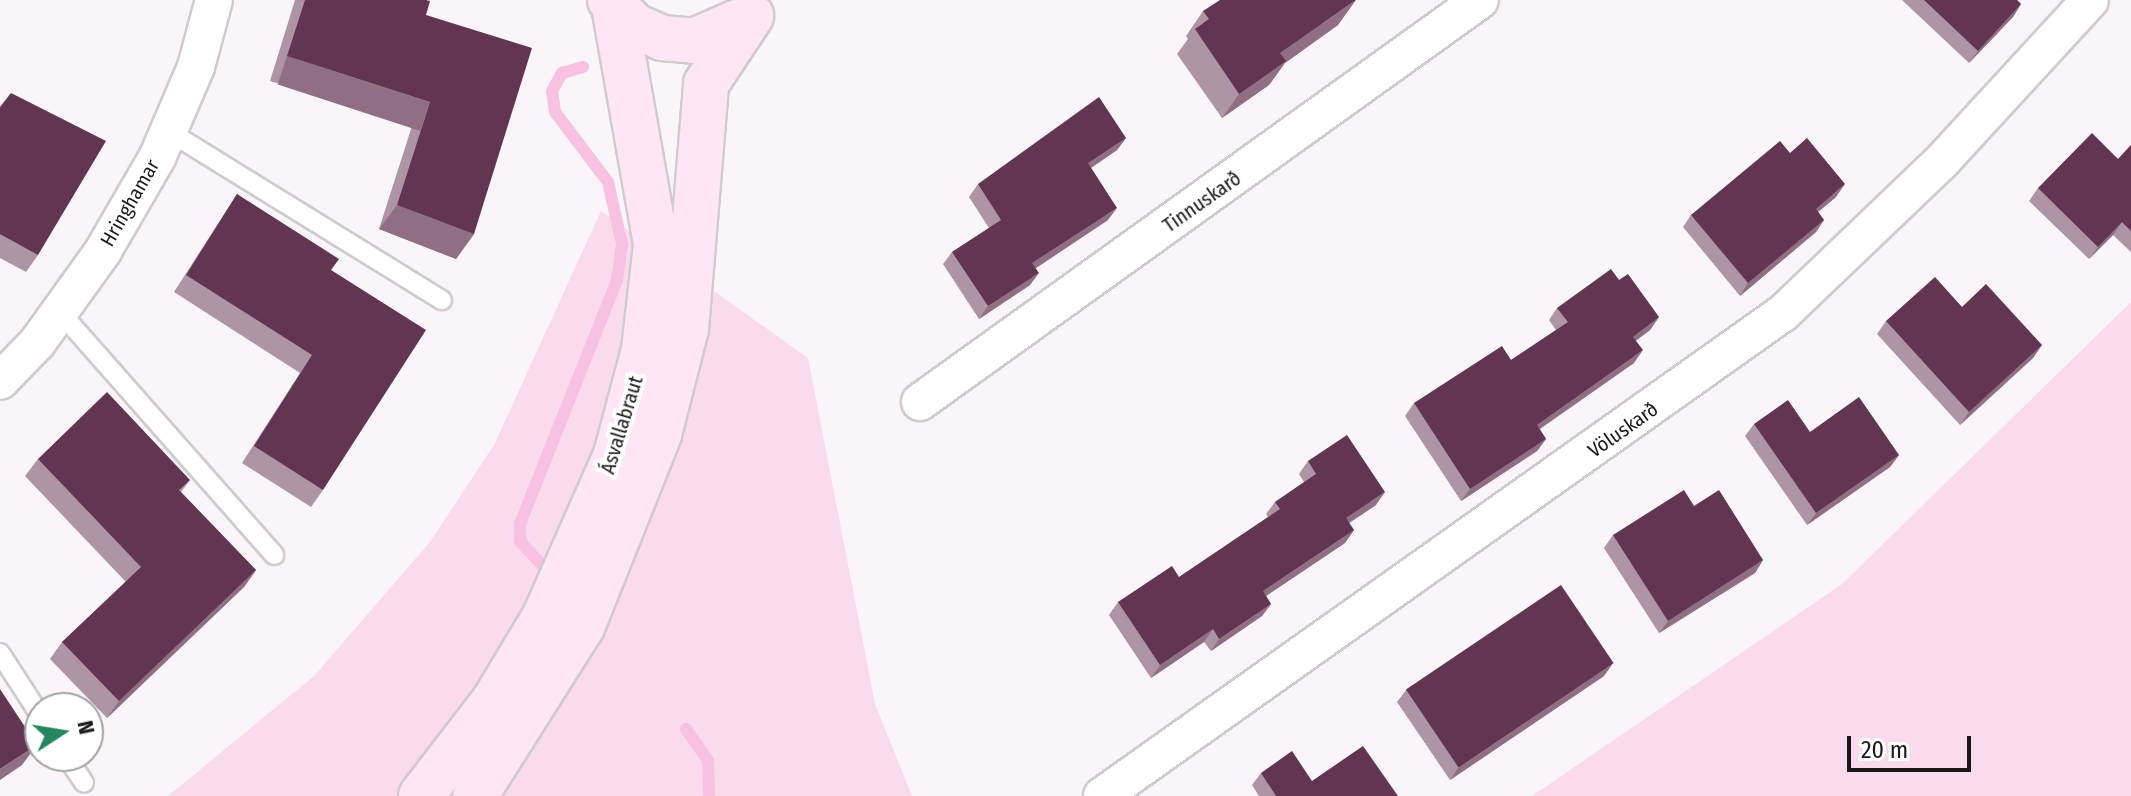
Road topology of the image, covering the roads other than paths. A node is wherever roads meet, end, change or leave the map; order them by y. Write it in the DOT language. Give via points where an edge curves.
graph roads {
  1 [pos="214,0"];
  2 [pos="1480,0"];
  3 [pos="2090,0"];
  4 [pos="612,4"];
  5 [pos="758,8"];
  6 [pos="168,131"];
  7 [pos="442,300"];
  8 [pos="60,312"];
  9 [pos="0,381"];
  10 [pos="920,402"];
  11 [pos="274,555"];
  12 [pos="0,653"];
  13 [pos="25,692"];
  14 [pos="77,772"];
  15 [pos="84,783"];
  16 [pos="421,796"];
  17 [pos="475,796"];
  18 [pos="1102,796"];
  1 -- 6 [label="street, Hringhamar"];
  2 -- 10 [label="street, Tinnuskarð"];
  3 -- 18 [label="street, Völuskarð" via="1943,160 1783,313"];
  4 -- 5 [label="main road" via="662,38 694,41"];
  4 -- 16 [label="main road, Ásvallabraut" via="656,244 644,350 616,455 545,616 494,701"];
  5 -- 17 [label="main road, Ásvallabraut" via="706,84 686,329 659,434 582,627"];
  6 -- 7 [label="lane"];
  6 -- 8 [label="street, Hringhamar"];
  8 -- 9 [label="street, Hringhamar"];
  8 -- 11 [label="lane"];
  12 -- 13 [label="lane"];
  14 -- 15 [label="lane"];
}
